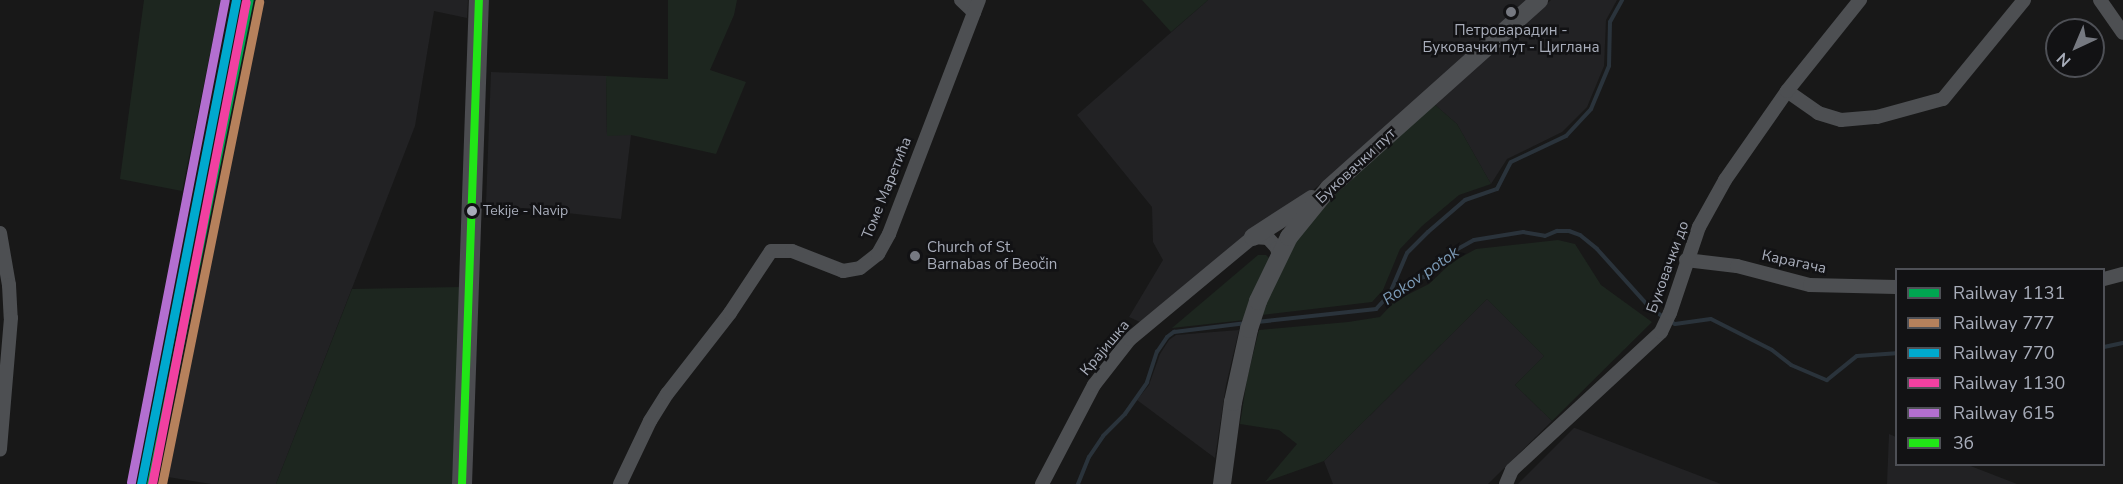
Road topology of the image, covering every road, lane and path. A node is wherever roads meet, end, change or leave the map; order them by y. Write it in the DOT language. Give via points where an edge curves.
graph roads {
  1 [pos="479,0"];
  2 [pos="961,0"];
  3 [pos="1539,0"];
  4 [pos="1860,0"];
  5 [pos="2024,0"];
  6 [pos="2100,0"];
  7 [pos="976,6"];
  8 [pos="2123,33"];
  9 [pos="1787,91"];
  10 [pos="1329,188"];
  11 [pos="0,233"];
  12 [pos="1253,237"];
  13 [pos="1279,257"];
  14 [pos="1686,260"];
  15 [pos="2123,274"];
  16 [pos="2105,278"];
  17 [pos="1895,287"];
  18 [pos="0,450"];
  19 [pos="462,484"];
  20 [pos="620,484"];
  21 [pos="1042,484"];
  22 [pos="1222,484"];
  23 [pos="1506,484"];
  1 -- 19 [label="main road"];
  2 -- 7 [label="street"];
  3 -- 10 [label="street, Буковачки пут"];
  4 -- 9 [label="street, Буковачки до"];
  5 -- 9 [label="street" via="1943,99 1877,117 1841,120 1818,113"];
  6 -- 8 [label="street"];
  7 -- 20 [label="street, Томе Маретића" via="878,254 864,267 847,271 792,251 771,251 730,313 680,374 638,443"];
  9 -- 14 [label="street, Буковачки до" via="1714,197"];
  10 -- 12 [label="street"];
  10 -- 13 [label="street, Буковачки пут" via="1301,220"];
  11 -- 18 [label="street" via="11,318"];
  12 -- 13 [label="street" via="1268,238"];
  12 -- 21 [label="street, Крајишка" via="1124,346 1094,385"];
  13 -- 22 [label="street, Буковачки пут" via="1251,323 1233,402"];
  14 -- 17 [label="street, Карагача" via="1737,266 1810,285"];
  14 -- 23 [label="street, Буковачки до" via="1661,332 1512,470"];
  15 -- 16 [label="street"];
}
